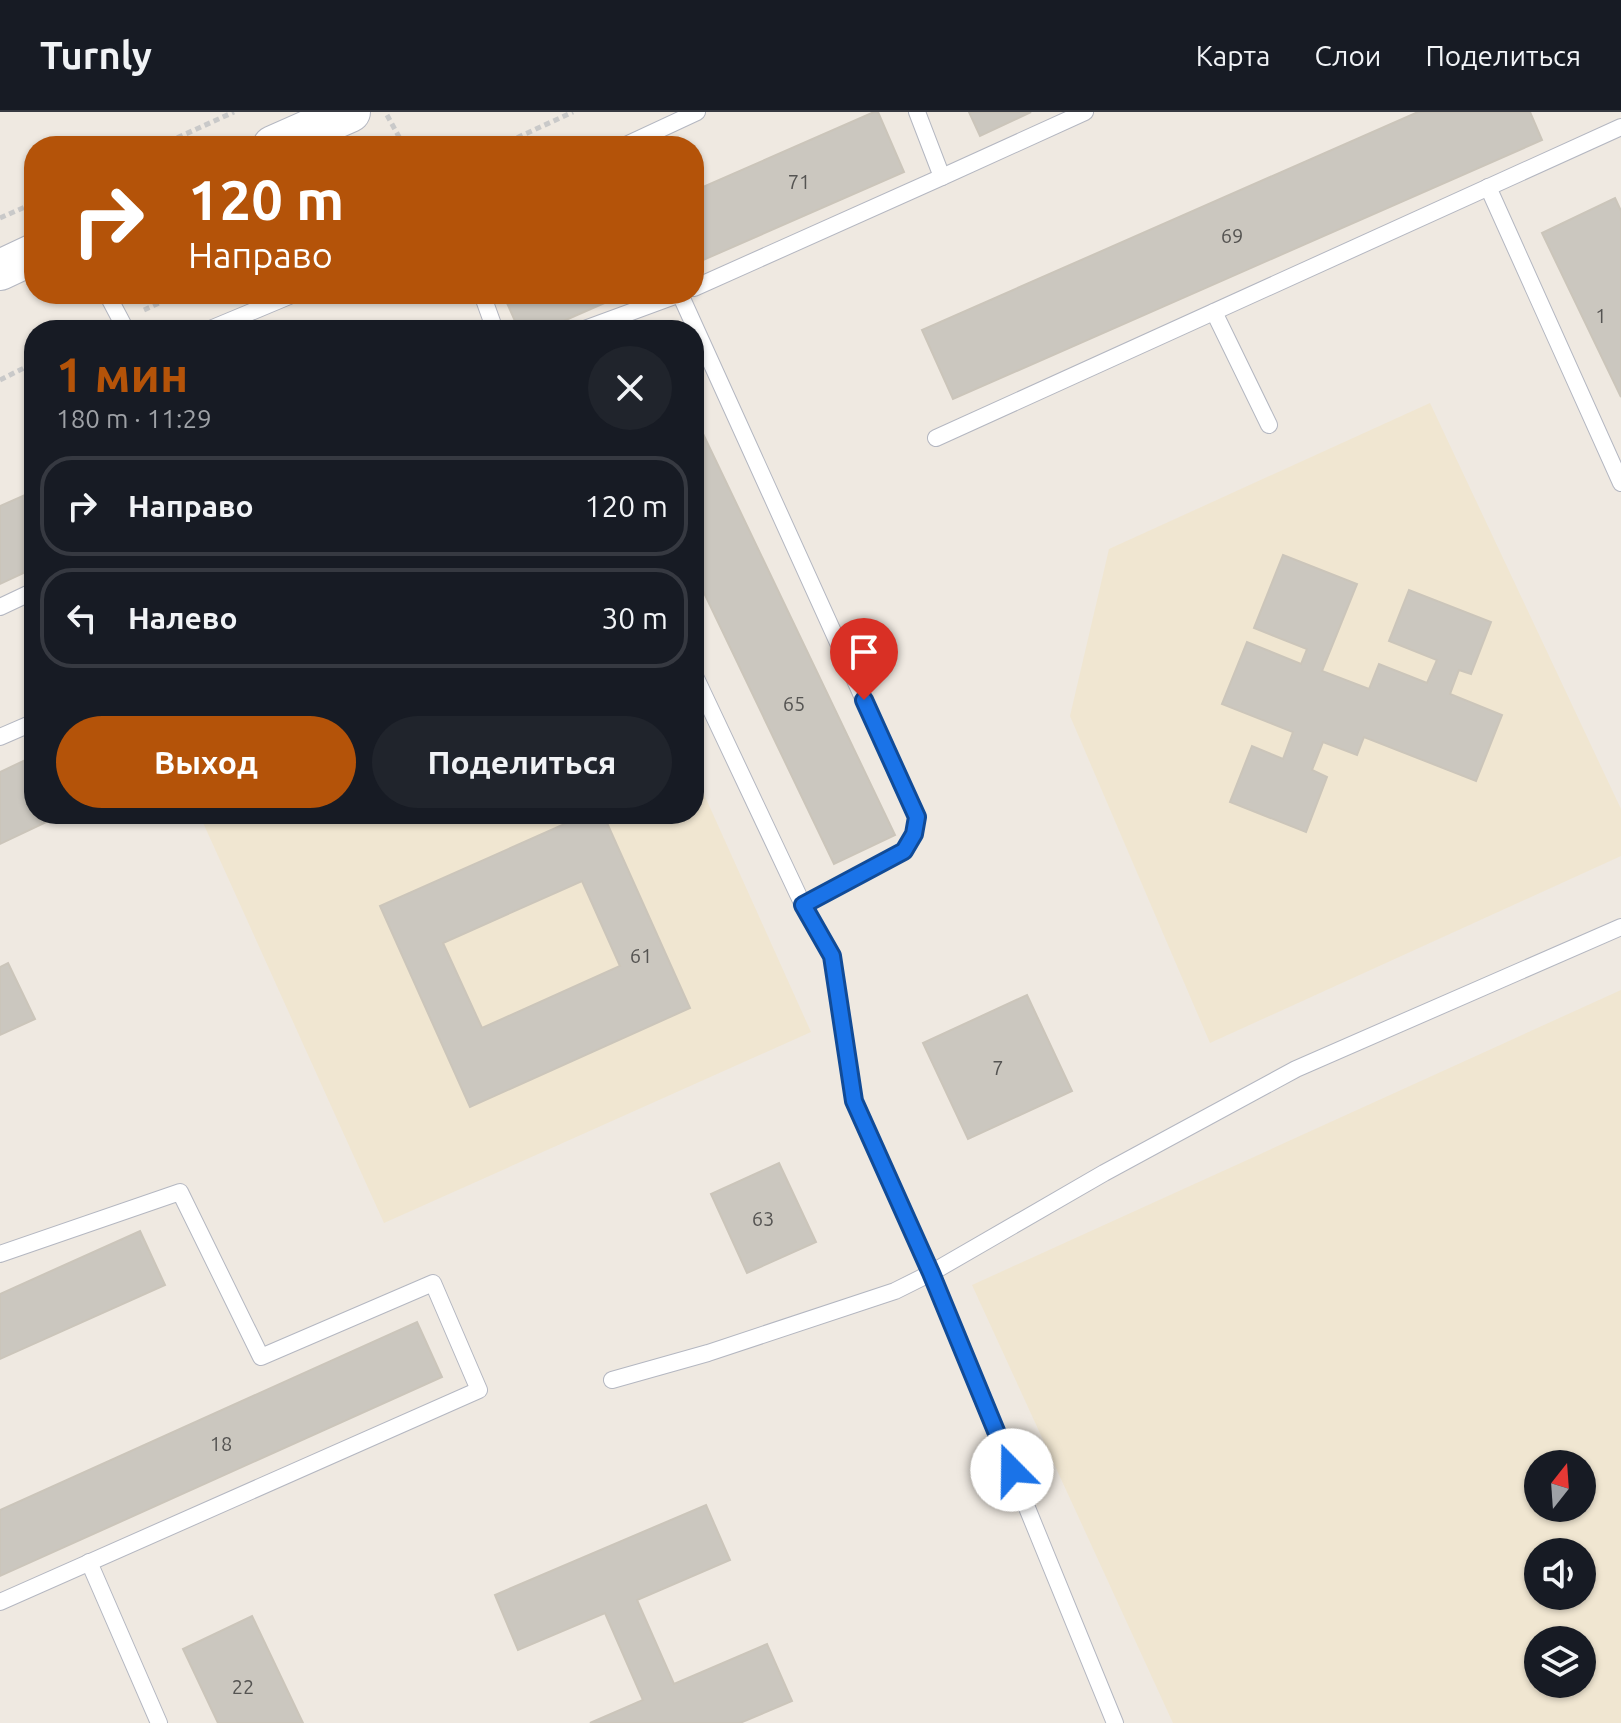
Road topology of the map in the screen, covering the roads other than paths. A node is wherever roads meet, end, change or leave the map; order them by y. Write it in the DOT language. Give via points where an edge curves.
graph roads {
  1 [pos="349,112"];
  2 [pos="697,112"];
  3 [pos="917,112"];
  4 [pos="1085,112"];
  5 [pos="1621,127"];
  6 [pos="295,136"];
  7 [pos="645,136"];
  8 [pos="942,177"];
  9 [pos="1488,187"];
  10 [pos="24,259"];
  11 [pos="0,270"];
  12 [pos="704,284"];
  13 [pos="270,304"];
  14 [pos="653,304"];
  15 [pos="1214,312"];
  16 [pos="232,320"];
  17 [pos="609,320"];
  18 [pos="704,347"];
  19 [pos="1269,425"];
  20 [pos="936,438"];
  21 [pos="1621,483"];
  22 [pos="24,596"];
  23 [pos="0,607"];
  24 [pos="704,695"];
  25 [pos="24,727"];
  26 [pos="0,737"];
  27 [pos="803,905"];
  28 [pos="1621,927"];
  29 [pos="0,1254"];
  30 [pos="931,1273"];
  31 [pos="612,1380"];
  32 [pos="89,1562"];
  33 [pos="0,1602"];
  34 [pos="159,1723"];
  35 [pos="1115,1723"];
  1 -- 6 [label="street"];
  2 -- 7 [label="lane"];
  3 -- 8 [label="lane"];
  4 -- 8 [label="lane"];
  5 -- 9 [label="lane"];
  8 -- 12 [label="lane"];
  9 -- 15 [label="lane"];
  9 -- 21 [label="lane"];
  10 -- 11 [label="street"];
  13 -- 16 [label="lane"];
  14 -- 17 [label="lane"];
  15 -- 19 [label="lane"];
  15 -- 20 [label="lane"];
  18 -- 27 [label="lane" via="917,817 904,851"];
  22 -- 23 [label="lane"];
  24 -- 27 [label="lane"];
  25 -- 26 [label="lane"];
  27 -- 30 [label="lane" via="832,956 854,1101"];
  28 -- 30 [label="lane" via="1296,1069"];
  29 -- 32 [label="lane" via="180,1192 261,1357 433,1283 479,1390"];
  30 -- 31 [label="lane" via="895,1291"];
  30 -- 35 [label="lane"];
  32 -- 33 [label="lane"];
  32 -- 34 [label="lane"];
}
